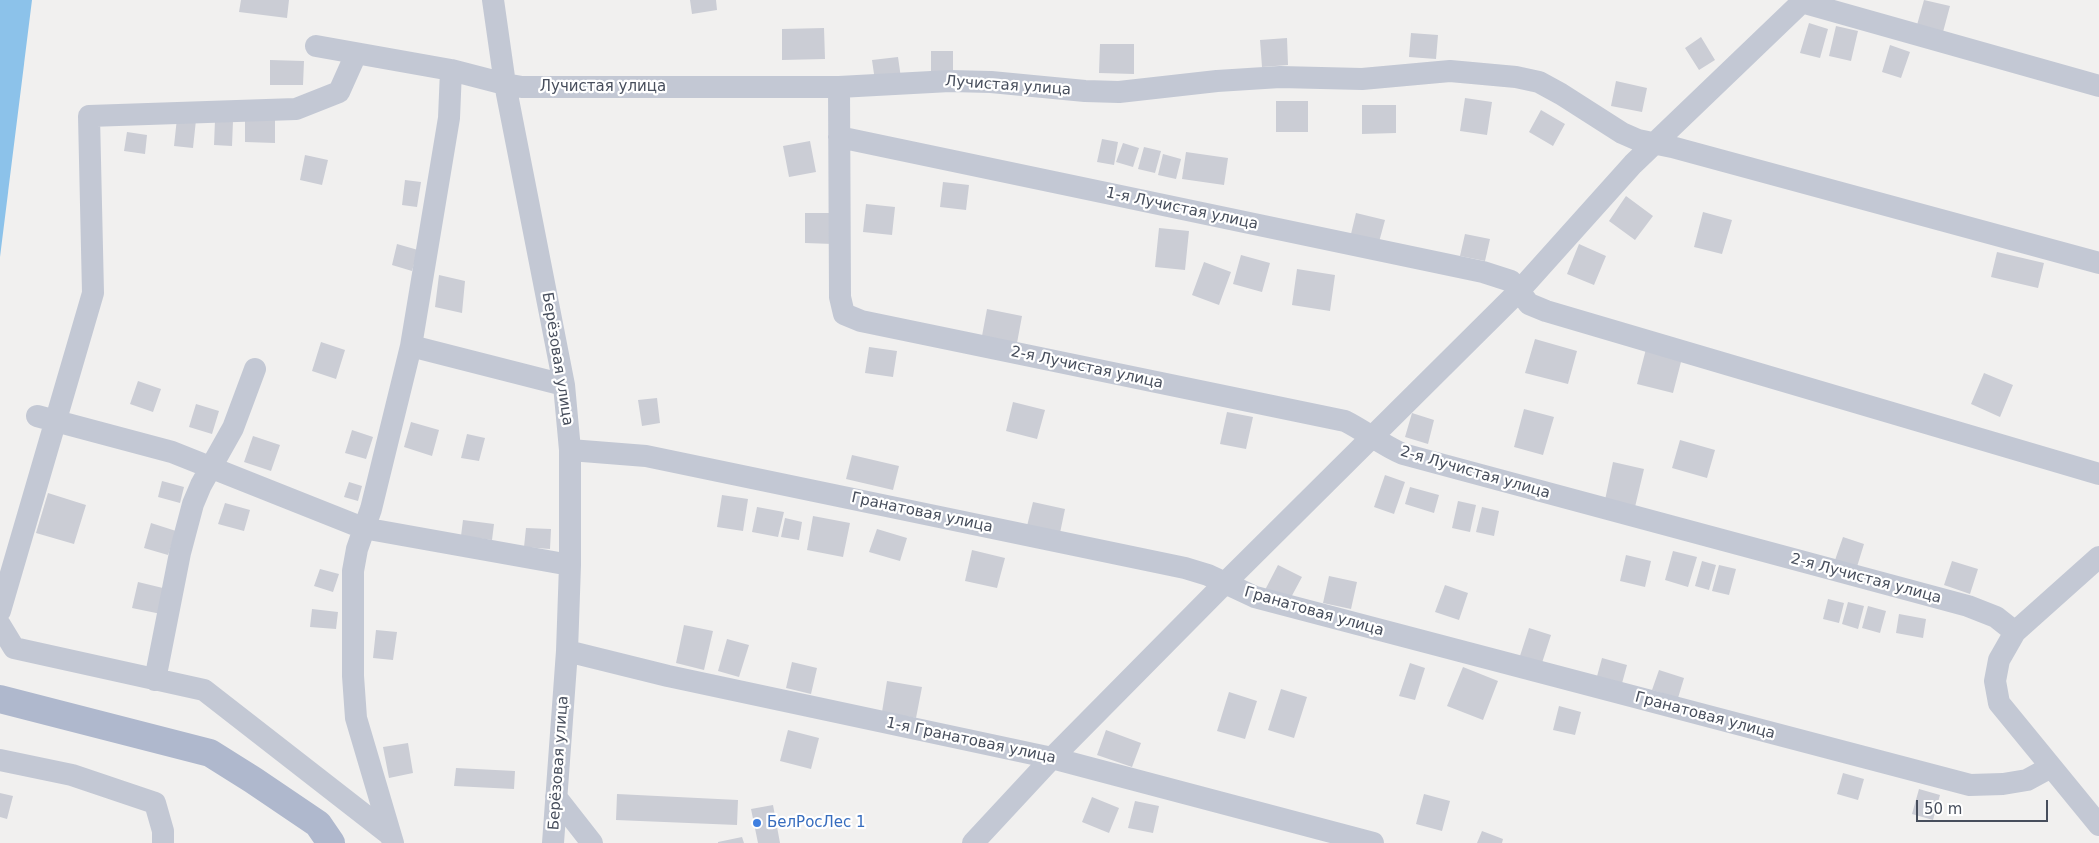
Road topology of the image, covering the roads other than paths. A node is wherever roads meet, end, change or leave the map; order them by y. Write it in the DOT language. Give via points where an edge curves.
graph roads {
  1 [pos="493,0"];
  2 [pos="1802,1"];
  3 [pos="316,46"];
  4 [pos="356,54"];
  5 [pos="451,70"];
  6 [pos="505,84"];
  7 [pos="2099,86"];
  8 [pos="839,87"];
  9 [pos="839,137"];
  10 [pos="1655,144"];
  11 [pos="2099,263"];
  12 [pos="1519,292"];
  13 [pos="411,346"];
  14 [pos="255,369"];
  15 [pos="564,385"];
  16 [pos="46,419"];
  17 [pos="1372,438"];
  18 [pos="570,450"];
  19 [pos="211,466"];
  20 [pos="2099,474"];
  21 [pos="363,528"];
  22 [pos="2099,557"];
  23 [pos="570,566"];
  24 [pos="1224,584"];
  25 [pos="0,611"];
  26 [pos="0,625"];
  27 [pos="2015,632"];
  28 [pos="567,651"];
  29 [pos="155,680"];
  30 [pos="0,699"];
  31 [pos="1052,758"];
  32 [pos="0,760"];
  33 [pos="2051,766"];
  34 [pos="556,797"];
  35 [pos="2099,825"];
  36 [pos="391,838"];
  37 [pos="163,843"];
  38 [pos="331,843"];
  39 [pos="553,843"];
  40 [pos="592,843"];
  41 [pos="973,843"];
  42 [pos="1373,843"];
  1 -- 6 [label="street, Берёзовая улица"];
  2 -- 7 [label="street"];
  2 -- 10 [label="street"];
  3 -- 4 [label="street, Лучистая улица"];
  4 -- 5 [label="street, Лучистая улица"];
  4 -- 16 [label="street" via="339,92 296,109 90,116 93,292"];
  5 -- 6 [label="street, Лучистая улица"];
  5 -- 13 [label="street" via="449,118"];
  6 -- 8 [label="street, Лучистая улица" via="522,87"];
  6 -- 15 [label="street, Берёзовая улица"];
  8 -- 9 [label="street"];
  8 -- 10 [label="street, Лучистая улица" via="950,81 1119,92 1280,77 1362,79 1450,71 1538,82 1622,133"];
  9 -- 12 [label="street, 1-я Лучистая улица" via="1483,272 1510,281"];
  9 -- 17 [label="street, 2-я Лучистая улица" via="840,297 844,314 861,321 1344,421"];
  10 -- 11 [label="street, Лучистая улица"];
  10 -- 12 [label="street" via="1633,164"];
  12 -- 17 [label="street"];
  12 -- 20 [label="street, 1-я Лучистая улица" via="1529,304 1546,311"];
  13 -- 15 [label="street"];
  13 -- 21 [label="street"];
  14 -- 19 [label="street" via="233,428"];
  15 -- 18 [label="street, Берёзовая улица"];
  16 -- 19 [label="street" via="129,440"];
  16 -- 25 [label="street"];
  17 -- 24 [label="street"];
  17 -- 27 [label="street, 2-я Лучистая улица" via="1403,454 1968,606 1996,617"];
  18 -- 23 [label="street, Берёзовая улица"];
  18 -- 24 [label="street, Гранатовая улица" via="646,456 1185,568"];
  19 -- 21 [label="street"];
  19 -- 29 [label="street" via="192,504"];
  21 -- 23 [label="street"];
  21 -- 36 [label="street" via="353,571 356,718"];
  22 -- 27 [label="street"];
  23 -- 28 [label="street, Берёзовая улица"];
  24 -- 31 [label="street"];
  24 -- 33 [label="street, Гранатовая улица" via="1255,597 1970,785 2027,780"];
  26 -- 29 [label="street" via="14,648"];
  27 -- 33 [label="street" via="1999,660 1995,681 1999,703"];
  28 -- 31 [label="street, 1-я Гранатовая улица"];
  28 -- 34 [label="street, Берёзовая улица"];
  29 -- 36 [label="street" via="204,690"];
  30 -- 38 [label="main road" via="210,754 318,824"];
  31 -- 41 [label="street"];
  31 -- 42 [label="street, 1-я Гранатовая улица"];
  32 -- 37 [label="street" via="72,774 156,803"];
  33 -- 35 [label="street"];
  34 -- 39 [label="street, Берёзовая улица"];
  34 -- 40 [label="street"];
}
